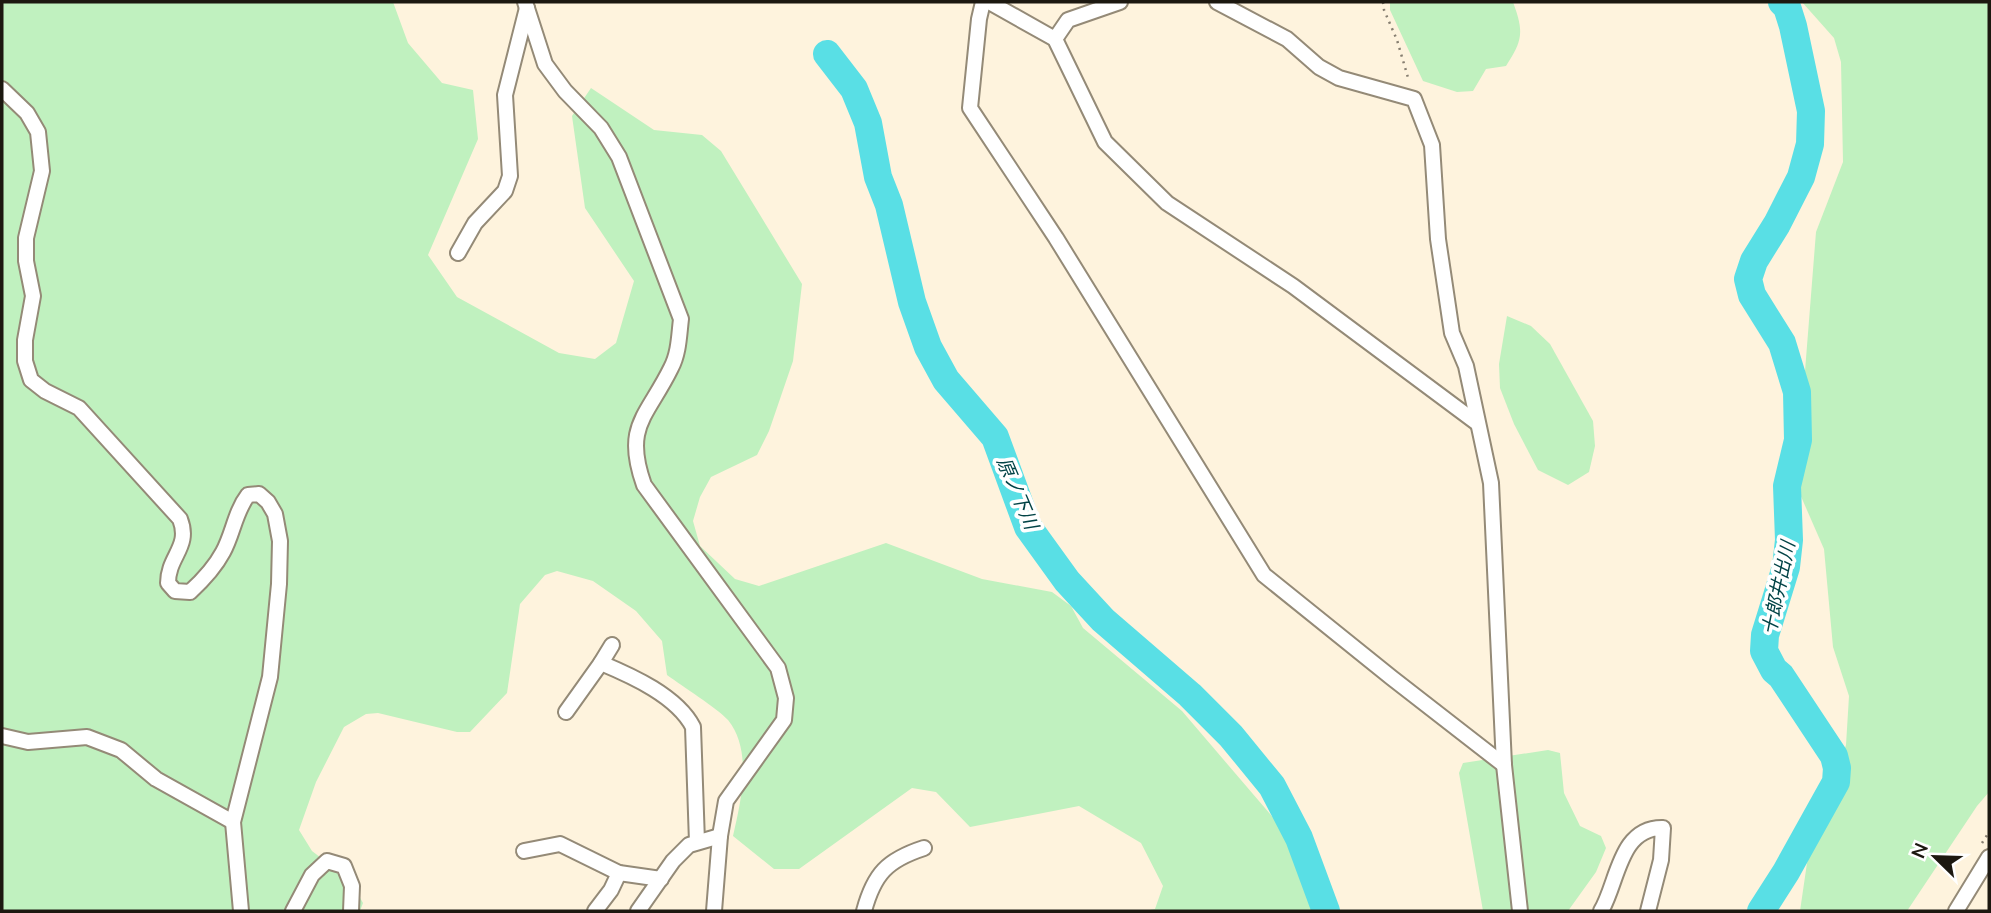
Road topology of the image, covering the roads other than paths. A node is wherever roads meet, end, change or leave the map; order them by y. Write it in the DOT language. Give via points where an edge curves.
graph roads {
  1 [pos="983,2"];
  2 [pos="989,2"];
  3 [pos="1120,2"];
  4 [pos="1217,2"];
  5 [pos="526,4"];
  6 [pos="1055,39"];
  7 [pos="2,89"];
  8 [pos="458,253"];
  9 [pos="1477,423"];
  10 [pos="612,645"];
  11 [pos="601,663"];
  12 [pos="566,712"];
  13 [pos="2,736"];
  14 [pos="1504,765"];
  15 [pos="233,822"];
  16 [pos="720,836"];
  17 [pos="697,842"];
  18 [pos="924,848"];
  19 [pos="524,851"];
  20 [pos="1989,857"];
  21 [pos="619,873"];
  22 [pos="661,879"];
  23 [pos="241,911"];
  24 [pos="293,911"];
  25 [pos="351,911"];
  26 [pos="595,911"];
  27 [pos="638,911"];
  28 [pos="713,911"];
  29 [pos="864,911"];
  30 [pos="1520,911"];
  31 [pos="1601,911"];
  32 [pos="1648,911"];
  33 [pos="1956,911"];
  1 -- 14 [label="street" via="970,108 1056,238 1264,575"];
  2 -- 6 [label="street"];
  3 -- 6 [label="street" via="1068,20"];
  4 -- 9 [label="street" via="1287,39 1339,78 1414,99 1432,145 1438,239 1452,333 1466,366"];
  5 -- 8 [label="street" via="505,94 510,176 505,191 475,223"];
  5 -- 16 [label="street" via="545,64 601,128 619,158 681,319 673,366 638,424 636,462 644,485 778,668 786,698 784,720 726,801"];
  6 -- 9 [label="street" via="1105,142 1167,203 1293,286"];
  7 -- 15 [label="street" via="27,113 38,132 42,171 26,238 33,296 25,362 31,380 79,408 180,519 183,542 168,571 168,583 175,591 190,592 201,582 223,552 248,495 259,494 275,514 279,584 270,677"];
  9 -- 14 [label="street" via="1491,483"];
  10 -- 11 [label="street"];
  11 -- 12 [label="street"];
  11 -- 17 [label="street" via="641,680 688,716 693,727"];
  13 -- 15 [label="street" via="27,742 87,737 121,750 156,779"];
  14 -- 30 [label="street"];
  15 -- 23 [label="street"];
  16 -- 17 [label="street"];
  16 -- 28 [label="street"];
  17 -- 22 [label="street" via="673,861"];
  18 -- 29 [label="street" via="888,864"];
  19 -- 21 [label="street" via="561,844"];
  20 -- 33 [label="street"];
  21 -- 22 [label="street"];
  21 -- 26 [label="street"];
  22 -- 27 [label="street"];
  24 -- 25 [label="street" via="312,875 327,861 344,866 352,886"];
  31 -- 32 [label="street" via="1633,840 1651,828 1663,828 1661,860"];
}
